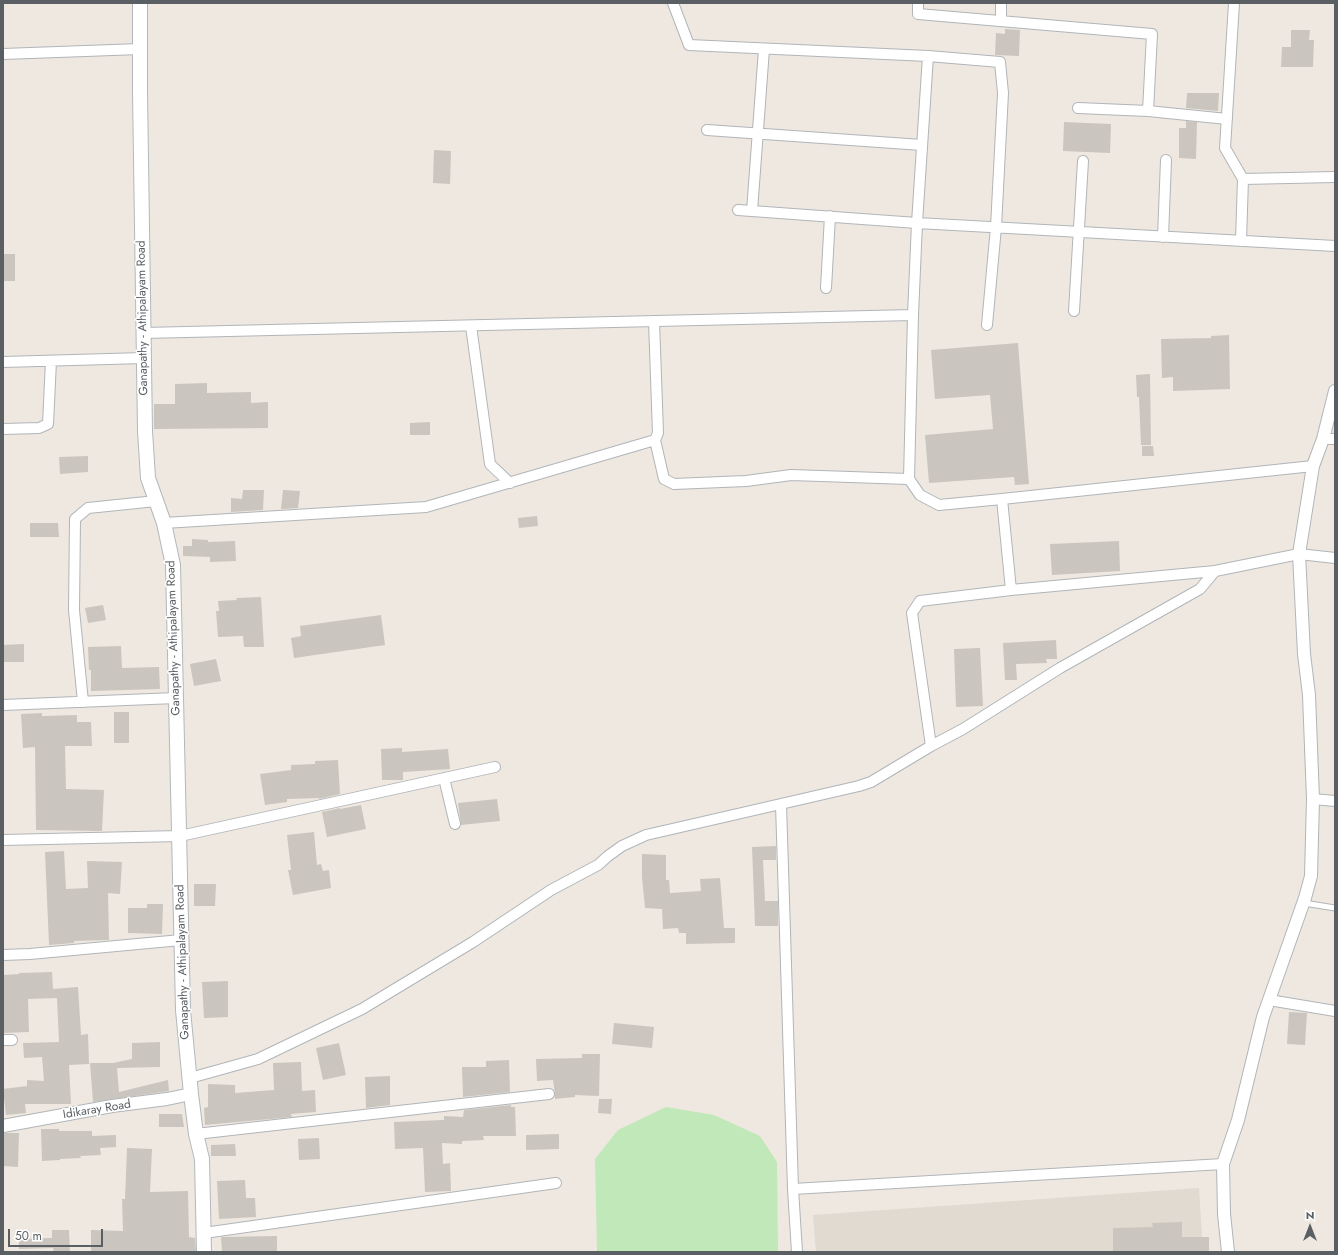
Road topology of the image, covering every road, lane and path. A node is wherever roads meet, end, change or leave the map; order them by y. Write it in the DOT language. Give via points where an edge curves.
graph roads {
  1 [pos="140,3"];
  2 [pos="673,3"];
  3 [pos="918,3"];
  4 [pos="1001,3"];
  5 [pos="1234,3"];
  6 [pos="1001,21"];
  7 [pos="140,49"];
  8 [pos="764,49"];
  9 [pos="3,54"];
  10 [pos="928,56"];
  11 [pos="1078,108"];
  12 [pos="1148,111"];
  13 [pos="1227,119"];
  14 [pos="707,130"];
  15 [pos="758,133"];
  16 [pos="922,145"];
  17 [pos="1166,160"];
  18 [pos="1083,161"];
  19 [pos="1335,177"];
  20 [pos="1243,179"];
  21 [pos="738,210"];
  22 [pos="752,211"];
  23 [pos="830,216"];
  24 [pos="917,223"];
  25 [pos="996,227"];
  26 [pos="1078,232"];
  27 [pos="1163,237"];
  28 [pos="1241,241"];
  29 [pos="1335,246"];
  30 [pos="826,288"];
  31 [pos="1074,311"];
  32 [pos="913,315"];
  33 [pos="654,321"];
  34 [pos="987,324"];
  35 [pos="472,326"];
  36 [pos="143,333"];
  37 [pos="144,358"];
  38 [pos="51,360"];
  39 [pos="3,362"];
  40 [pos="1335,391"];
  41 [pos="1332,408"];
  42 [pos="3,429"];
  43 [pos="1323,439"];
  44 [pos="1335,439"];
  45 [pos="655,440"];
  46 [pos="1313,466"];
  47 [pos="909,479"];
  48 [pos="510,483"];
  49 [pos="1002,499"];
  50 [pos="156,501"];
  51 [pos="164,524"];
  52 [pos="1299,554"];
  53 [pos="1335,558"];
  54 [pos="1215,571"];
  55 [pos="1011,590"];
  56 [pos="176,698"];
  57 [pos="83,702"];
  58 [pos="3,705"];
  59 [pos="931,746"];
  60 [pos="495,767"];
  61 [pos="444,778"];
  62 [pos="1313,799"];
  63 [pos="1335,802"];
  64 [pos="781,804"];
  65 [pos="455,824"];
  66 [pos="180,836"];
  67 [pos="3,840"];
  68 [pos="1303,903"];
  69 [pos="1335,908"];
  70 [pos="182,940"];
  71 [pos="3,955"];
  72 [pos="1269,1000"];
  73 [pos="1335,1011"];
  74 [pos="190,1078"];
  75 [pos="191,1094"];
  76 [pos="549,1094"];
  77 [pos="3,1126"];
  78 [pos="196,1134"];
  79 [pos="1223,1164"];
  80 [pos="556,1182"];
  81 [pos="793,1190"];
  82 [pos="204,1233"];
  83 [pos="204,1252"];
  84 [pos="797,1252"];
  85 [pos="1228,1252"];
  1 -- 7 [label="main road, Ganapathy - Athipalayam Road"];
  2 -- 8 [label="street" via="689,46"];
  3 -- 6 [label="street" via="918,14"];
  4 -- 6 [label="street"];
  5 -- 13 [label="street"];
  6 -- 12 [label="street" via="1152,34"];
  7 -- 9 [label="street"];
  7 -- 36 [label="main road, Ganapathy - Athipalayam Road"];
  8 -- 10 [label="street"];
  8 -- 15 [label="street"];
  10 -- 16 [label="street"];
  10 -- 25 [label="street" via="1000,62 1003,93"];
  11 -- 12 [label="street"];
  12 -- 13 [label="street"];
  13 -- 20 [label="street" via="1225,148"];
  14 -- 15 [label="street"];
  15 -- 16 [label="street"];
  15 -- 22 [label="street"];
  16 -- 24 [label="street"];
  17 -- 27 [label="street"];
  18 -- 26 [label="street"];
  19 -- 20 [label="street"];
  20 -- 28 [label="street"];
  21 -- 22 [label="street"];
  22 -- 23 [label="street"];
  23 -- 24 [label="street"];
  23 -- 30 [label="street"];
  24 -- 25 [label="street"];
  24 -- 32 [label="street"];
  25 -- 26 [label="street"];
  25 -- 34 [label="street"];
  26 -- 27 [label="street"];
  26 -- 31 [label="street"];
  27 -- 28 [label="street"];
  28 -- 29 [label="street"];
  32 -- 33 [label="street"];
  32 -- 47 [label="street"];
  33 -- 35 [label="street"];
  33 -- 45 [label="street" via="658,433"];
  35 -- 36 [label="street"];
  35 -- 48 [label="street" via="490,464"];
  36 -- 37 [label="main road, Ganapathy - Athipalayam Road"];
  37 -- 38 [label="street"];
  37 -- 50 [label="main road, Ganapathy - Athipalayam Road" via="148,478"];
  38 -- 39 [label="street"];
  38 -- 42 [label="street" via="48,424 39,428"];
  40 -- 41 [label="street"];
  41 -- 43 [label="street"];
  43 -- 44 [label="street"];
  43 -- 46 [label="street"];
  45 -- 47 [label="street" via="664,479 674,484 746,481 791,475"];
  45 -- 48 [label="street"];
  46 -- 49 [label="street"];
  46 -- 52 [label="street"];
  47 -- 49 [label="street" via="920,495 939,505"];
  48 -- 51 [label="street" via="426,507"];
  49 -- 55 [label="street"];
  50 -- 51 [label="main road, Ganapathy - Athipalayam Road"];
  50 -- 57 [label="street" via="88,508 75,519 74,610"];
  51 -- 56 [label="main road, Ganapathy - Athipalayam Road" via="173,565"];
  52 -- 53 [label="street"];
  52 -- 54 [label="street"];
  52 -- 62 [label="street"];
  54 -- 55 [label="street"];
  54 -- 59 [label="street" via="1200,589 1060,668 963,729"];
  55 -- 59 [label="street" via="920,601 912,614"];
  56 -- 57 [label="street"];
  56 -- 66 [label="main road, Ganapathy - Athipalayam Road"];
  57 -- 58 [label="street"];
  59 -- 64 [label="street" via="870,782"];
  60 -- 61 [label="street"];
  61 -- 65 [label="street"];
  61 -- 66 [label="street"];
  62 -- 63 [label="street"];
  62 -- 68 [label="street" via="1311,876"];
  64 -- 74 [label="street" via="646,835 622,846 598,865 551,890 473,942 362,1009 258,1059"];
  64 -- 81 [label="street"];
  66 -- 67 [label="street"];
  66 -- 70 [label="main road, Ganapathy - Athipalayam Road"];
  68 -- 69 [label="lane"];
  68 -- 72 [label="street"];
  70 -- 71 [label="street"];
  70 -- 74 [label="main road, Ganapathy - Athipalayam Road" via="183,1010"];
  72 -- 73 [label="street"];
  72 -- 79 [label="street" via="1238,1120"];
  74 -- 75 [label="main road, Ganapathy - Athipalayam Road"];
  75 -- 77 [label="street, Idikaray Road"];
  75 -- 78 [label="main road, Ganapathy - Athipalayam Road"];
  76 -- 78 [label="street"];
  78 -- 82 [label="main road, Ganapathy - Athipalayam Road" via="202,1158"];
  79 -- 81 [label="street"];
  79 -- 85 [label="street"];
  80 -- 82 [label="street"];
  81 -- 84 [label="street"];
  82 -- 83 [label="main road, Ganapathy - Athipalayam Road"];
}
